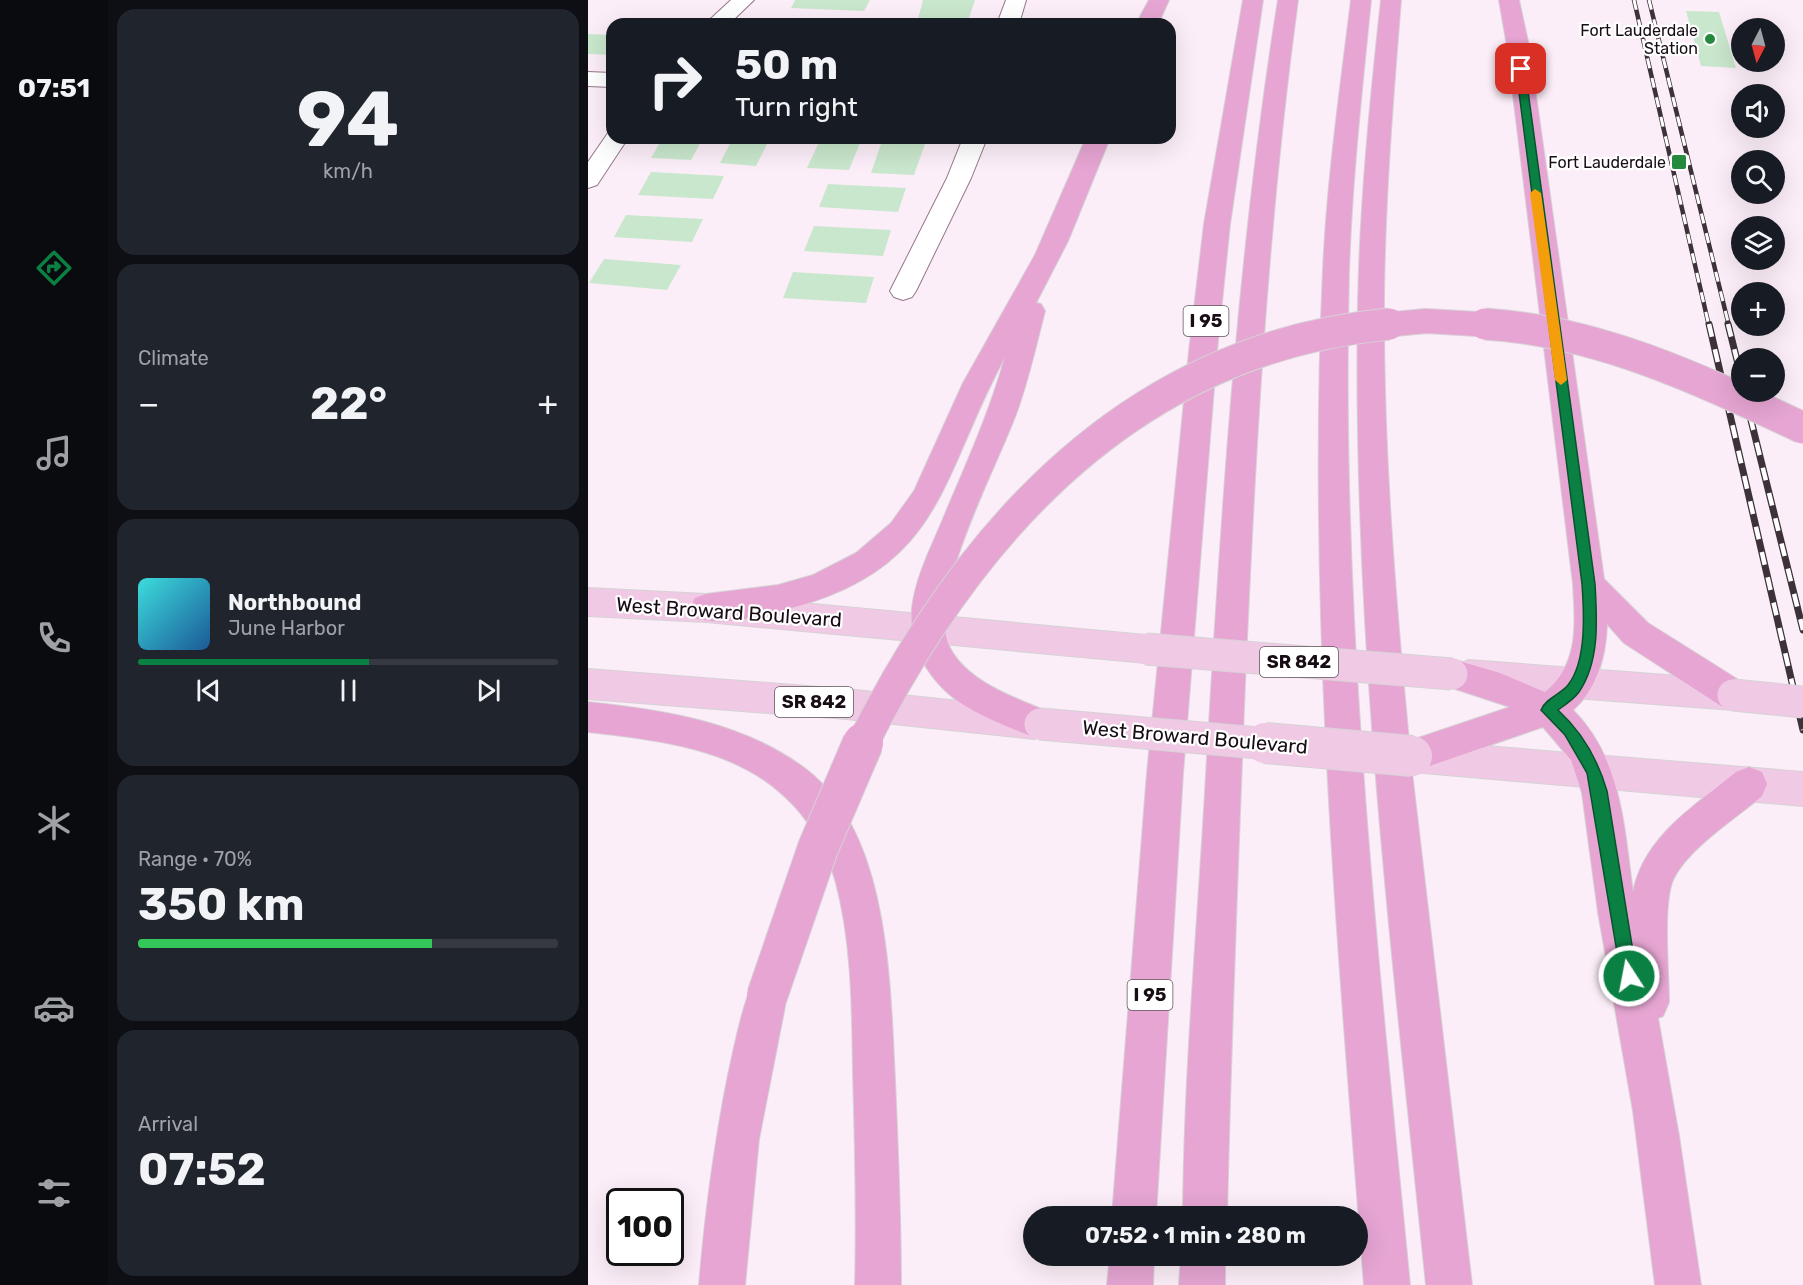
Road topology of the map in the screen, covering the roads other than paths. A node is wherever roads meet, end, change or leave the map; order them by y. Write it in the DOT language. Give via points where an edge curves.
graph roads {
  1 [pos="744,0"];
  2 [pos="1016,0"];
  3 [pos="1159,0"];
  4 [pos="1253,0"];
  5 [pos="1288,0"];
  6 [pos="1361,0"];
  7 [pos="1391,0"];
  8 [pos="1509,0"];
  9 [pos="1519,0"];
  10 [pos="723,18"];
  11 [pos="1010,18"];
  12 [pos="1150,18"];
  13 [pos="1518,46"];
  14 [pos="588,79"];
  15 [pos="606,80"];
  16 [pos="612,144"];
  17 [pos="973,144"];
  18 [pos="1095,144"];
  19 [pos="588,180"];
  20 [pos="1048,254"];
  21 [pos="903,291"];
  22 [pos="1803,428"];
  23 [pos="1589,584"];
  24 [pos="588,602"];
  25 [pos="706,608"];
  26 [pos="926,628"];
  27 [pos="1452,674"];
  28 [pos="1578,682"];
  29 [pos="588,684"];
  30 [pos="1733,695"];
  31 [pos="1543,702"];
  32 [pos="1803,702"];
  33 [pos="588,717"];
  34 [pos="1040,724"];
  35 [pos="1412,756"];
  36 [pos="1594,771"];
  37 [pos="1749,784"];
  38 [pos="1803,789"];
  39 [pos="1650,1088"];
  40 [pos="1135,1206"];
  41 [pos="1204,1206"];
  42 [pos="1131,1266"];
  43 [pos="1203,1266"];
  44 [pos="722,1285"];
  45 [pos="878,1285"];
  46 [pos="1130,1285"];
  47 [pos="1202,1285"];
  48 [pos="1387,1285"];
  49 [pos="1449,1285"];
  50 [pos="1678,1285"];
  1 -- 10 [label="street"];
  2 -- 11 [label="street"];
  3 -- 12 [label="highway"];
  4 -- 40 [label="highway, I 95" via="1216,224 1203,351 1165,773"];
  5 -- 41 [label="highway" via="1263,192 1248,357 1232,609"];
  6 -- 48 [label="highway" via="1343,153 1336,268 1335,517 1351,866"];
  7 -- 49 [label="highway" via="1372,262 1375,496 1392,738"];
  8 -- 13 [label="highway"];
  9 -- 13 [label="highway"];
  13 -- 23 [label="highway"];
  14 -- 15 [label="street"];
  16 -- 19 [label="street"];
  17 -- 21 [label="street"];
  18 -- 20 [label="highway"];
  20 -- 25 [label="highway" via="968,402 920,508 888,546 833,580 783,599"];
  20 -- 26 [label="highway" via="1006,404 934,577"];
  22 -- 44 [label="highway, bridge" via="1700,380 1626,352 1545,331 1474,322 1402,321 1320,332 1263,347 1206,369 1132,414 1064,470 997,536 935,616 877,717 801,890 767,996 743,1097"];
  23 -- 28 [label="highway" via="1590,640"];
  23 -- 30 [label="highway" via="1636,633"];
  24 -- 25 [label="main road, West Broward Boulevard / SR 842"];
  25 -- 26 [label="main road, West Broward Boulevard / SR 842"];
  26 -- 27 [label="main road, West Broward Boulevard / SR 842, bridge"];
  26 -- 34 [label="highway" via="938,657 957,681 978,698"];
  27 -- 31 [label="highway"];
  28 -- 30 [label="main road"];
  28 -- 31 [label="main road"];
  29 -- 34 [label="main road, West Broward Boulevard / SR 842"];
  30 -- 32 [label="main road, bridge"];
  31 -- 35 [label="highway"];
  31 -- 36 [label="highway" via="1570,730"];
  33 -- 45 [label="highway" via="677,729 758,757 805,792 841,846 860,901 869,964"];
  34 -- 35 [label="main road, West Broward Boulevard / SR 842, bridge"];
  35 -- 36 [label="main road, West Broward Boulevard / SR 842"];
  36 -- 37 [label="main road, West Broward Boulevard / SR 842"];
  36 -- 39 [label="highway"];
  37 -- 38 [label="main road, West Broward Boulevard / SR 842"];
  37 -- 39 [label="highway" via="1677,844 1654,879 1649,906"];
  39 -- 50 [label="highway"];
  42 -- 46 [label="highway"];
  43 -- 47 [label="highway"];
}
